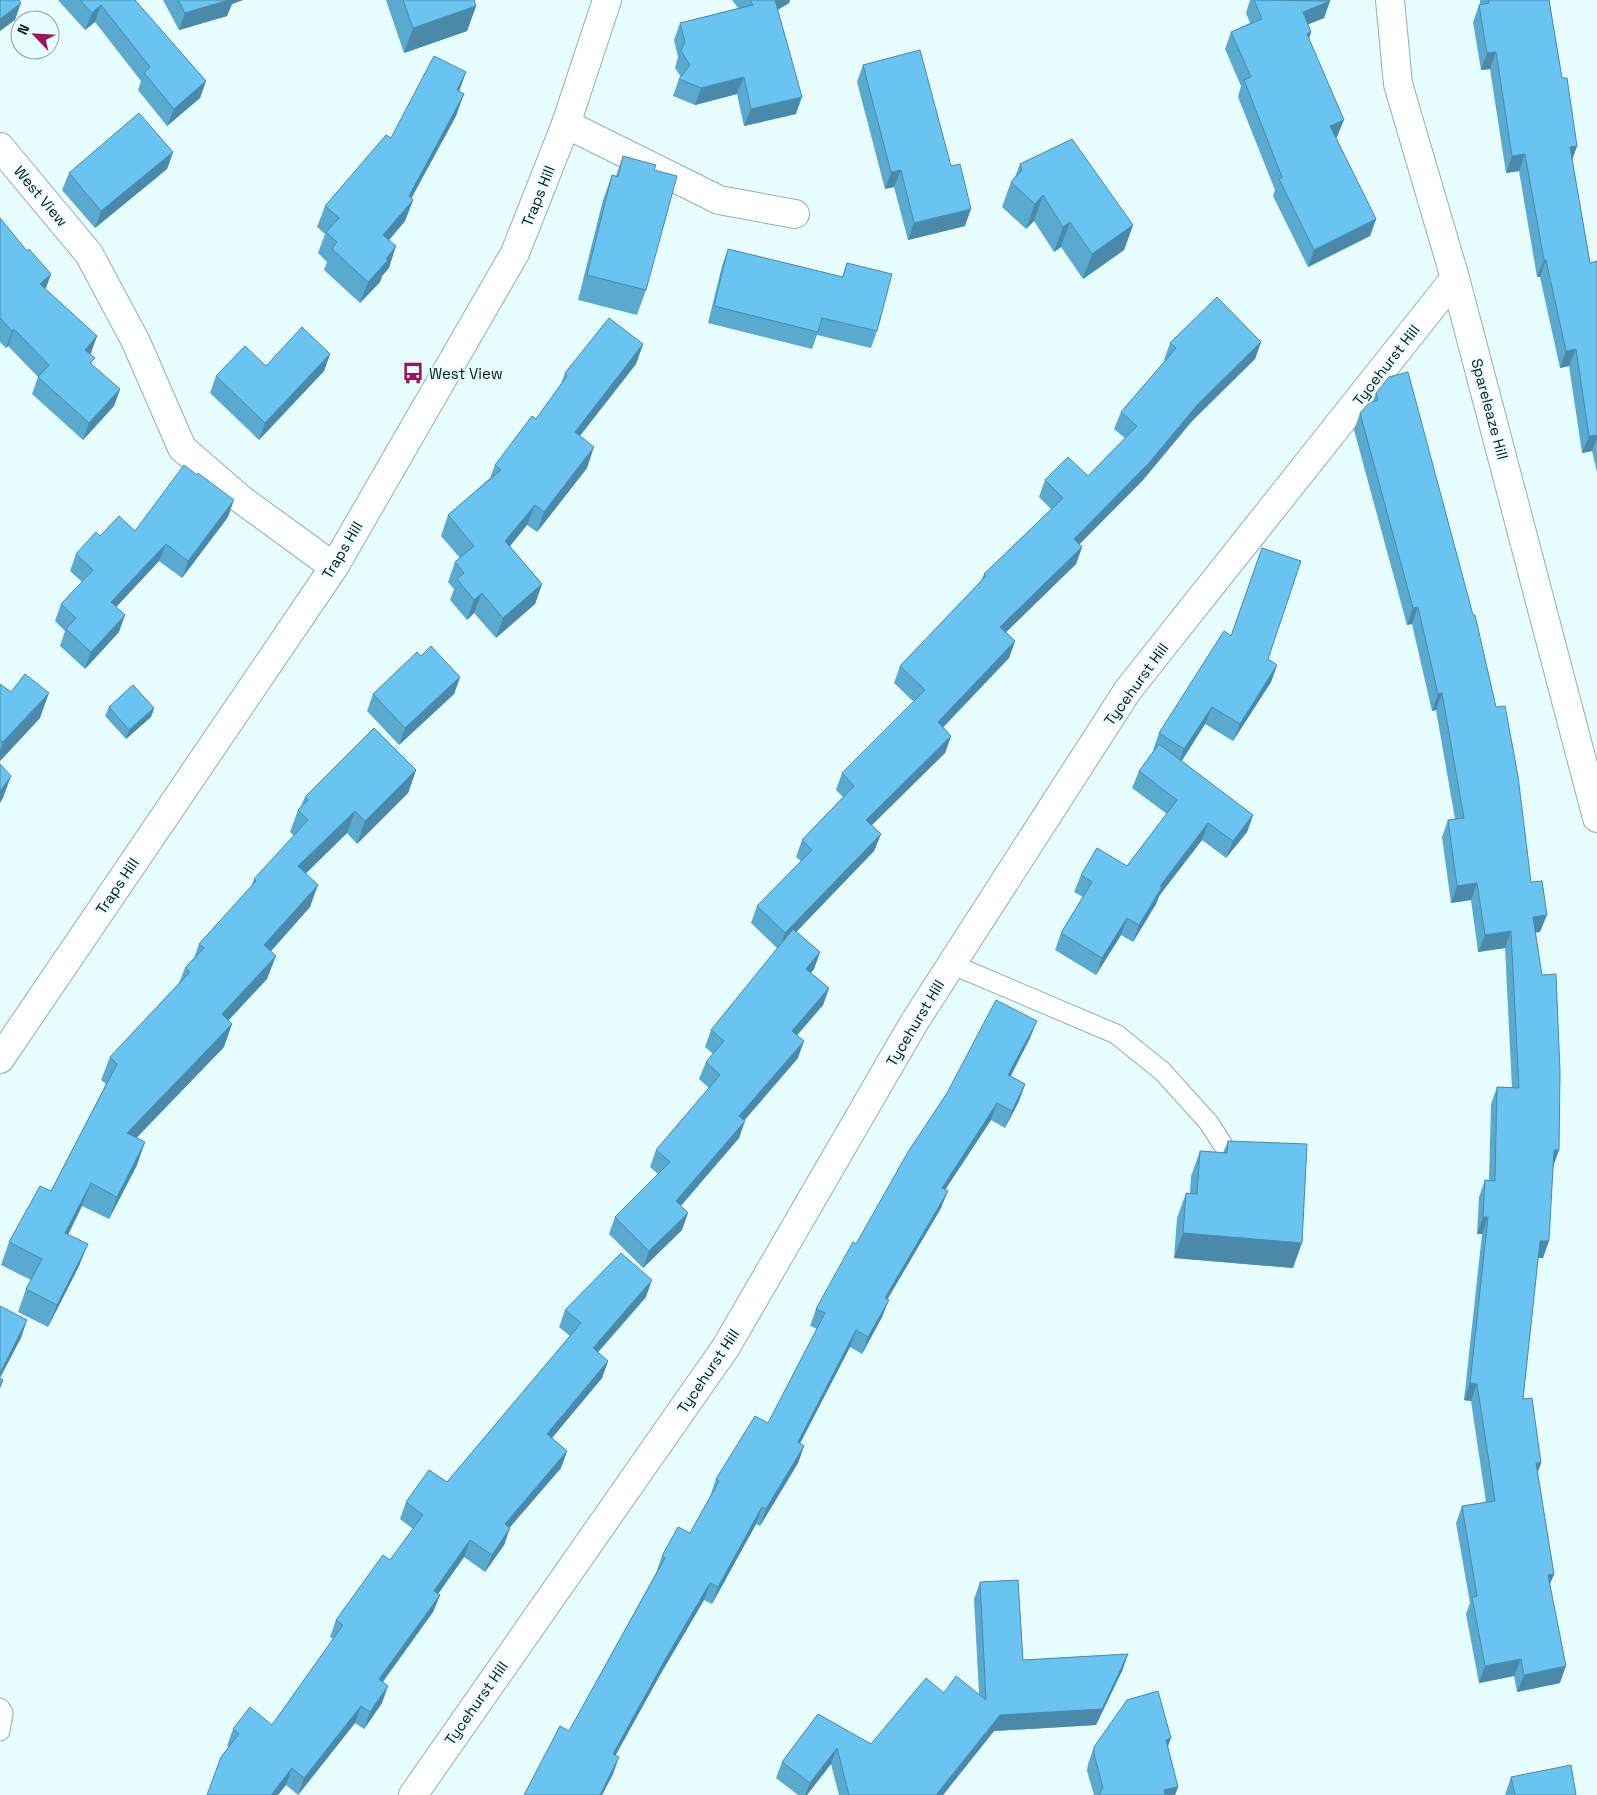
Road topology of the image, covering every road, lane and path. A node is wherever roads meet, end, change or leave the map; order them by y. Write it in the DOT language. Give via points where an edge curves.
graph roads {
  1 [pos="607,0"];
  2 [pos="1390,0"];
  3 [pos="566,124"];
  4 [pos="0,147"];
  5 [pos="795,214"];
  6 [pos="1455,278"];
  7 [pos="334,566"];
  8 [pos="1597,818"];
  9 [pos="951,964"];
  10 [pos="0,1058"];
  11 [pos="1223,1145"];
  12 [pos="0,1708"];
  13 [pos="0,1731"];
  14 [pos="414,1795"];
  1 -- 3 [label="street, Traps Hill"];
  2 -- 6 [label="street, Spareleaze Hill" via="1398,84"];
  3 -- 5 [label="street" via="719,200"];
  3 -- 7 [label="street, Traps Hill" via="515,253"];
  4 -- 7 [label="street, West View" via="89,254 136,342 182,448 242,500"];
  6 -- 8 [label="street, Spareleaze Hill"];
  6 -- 9 [label="street, Tycehurst Hill" via="1128,690"];
  7 -- 10 [label="street, Traps Hill"];
  9 -- 11 [label="lane" via="1116,1034 1162,1071 1209,1123"];
  9 -- 14 [label="street, Tycehurst Hill" via="726,1347"];
  12 -- 13 [label="lane" via="4,1713"];
}
